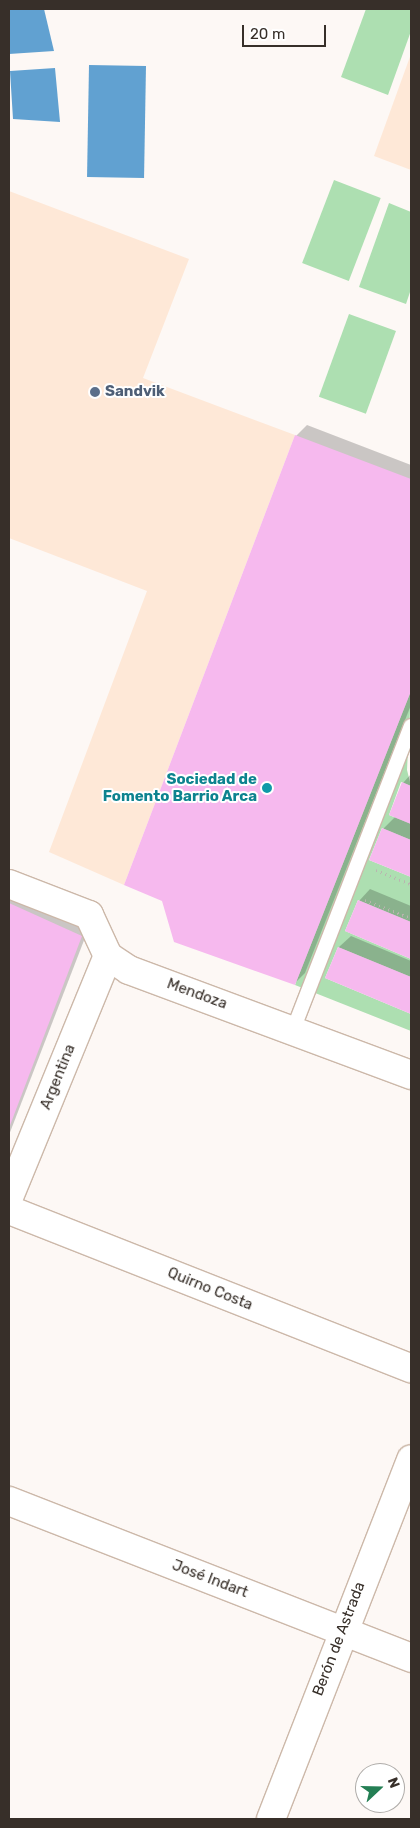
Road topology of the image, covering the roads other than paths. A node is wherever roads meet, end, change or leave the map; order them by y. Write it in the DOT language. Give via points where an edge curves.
graph roads {
  1 [pos="411,726"];
  2 [pos="9,884"];
  3 [pos="108,956"];
  4 [pos="293,1030"];
  5 [pos="411,1074"];
  6 [pos="9,1197"];
  7 [pos="9,1210"];
  8 [pos="411,1368"];
  9 [pos="411,1459"];
  10 [pos="9,1501"];
  11 [pos="341,1631"];
  12 [pos="411,1658"];
  13 [pos="271,1819"];
  1 -- 4 [label="lane"];
  2 -- 3 [label="street" via="89,915"];
  3 -- 4 [label="street, Mendoza" via="129,970"];
  3 -- 6 [label="street, Argentina"];
  4 -- 5 [label="street, Mendoza"];
  7 -- 8 [label="street, Quirno Costa"];
  9 -- 11 [label="street, Berón de Astrada"];
  10 -- 11 [label="street, José Indart"];
  11 -- 12 [label="street, José Indart"];
  11 -- 13 [label="street, Berón de Astrada"];
}
